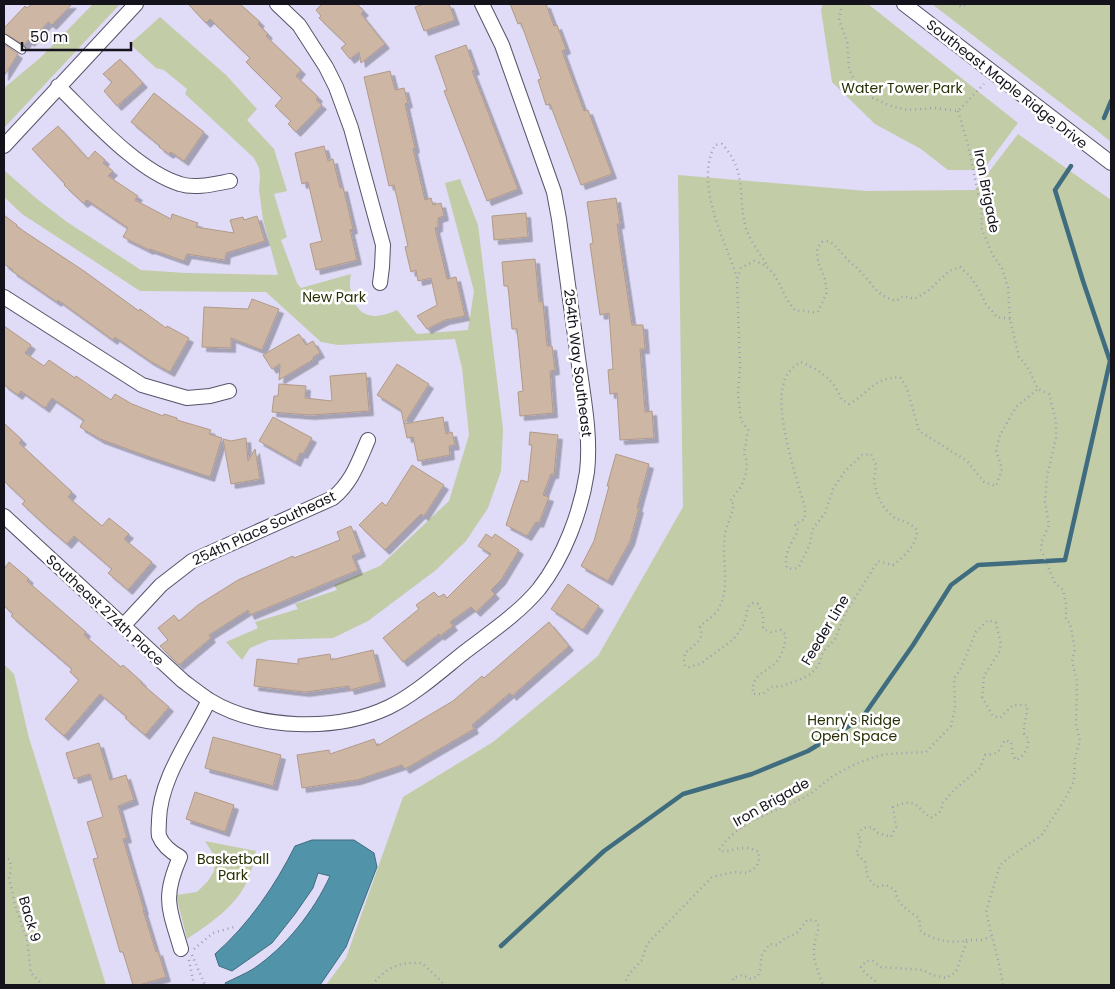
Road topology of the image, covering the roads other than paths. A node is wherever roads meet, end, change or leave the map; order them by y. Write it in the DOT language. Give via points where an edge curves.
graph roads {
  1 [pos="136,4"];
  2 [pos="277,4"];
  3 [pos="482,4"];
  4 [pos="904,4"];
  5 [pos="4,38"];
  6 [pos="22,50"];
  7 [pos="58,86"];
  8 [pos="4,146"];
  9 [pos="1111,164"];
  10 [pos="230,181"];
  11 [pos="380,284"];
  12 [pos="4,297"];
  13 [pos="229,391"];
  14 [pos="368,440"];
  15 [pos="4,516"];
  16 [pos="123,626"];
  17 [pos="210,700"];
  18 [pos="181,949"];
  1 -- 7 [label="street"];
  2 -- 11 [label="street" via="298,25 336,87 351,128 383,245"];
  3 -- 17 [label="street, 254th Way Southeast" via="505,54 554,192 559,219 588,430 586,473 580,505 569,535 538,589 508,619 390,707 342,721 286,723 264,721"];
  4 -- 9 [label="street, Southeast Maple Ridge Drive"];
  5 -- 6 [label="lane"];
  7 -- 8 [label="street"];
  7 -- 10 [label="street" via="131,156 163,176 181,185 200,186"];
  12 -- 13 [label="street" via="142,385 188,398"];
  14 -- 16 [label="street, 254th Place Southeast" via="354,472 333,498 192,561 161,585"];
  15 -- 16 [label="street, Southeast 274th Place"];
  16 -- 17 [label="street, Southeast 274th Place" via="183,681"];
  17 -- 18 [label="street" via="173,767 159,808 158,835 168,850 180,858 172,876 168,903"];
}
